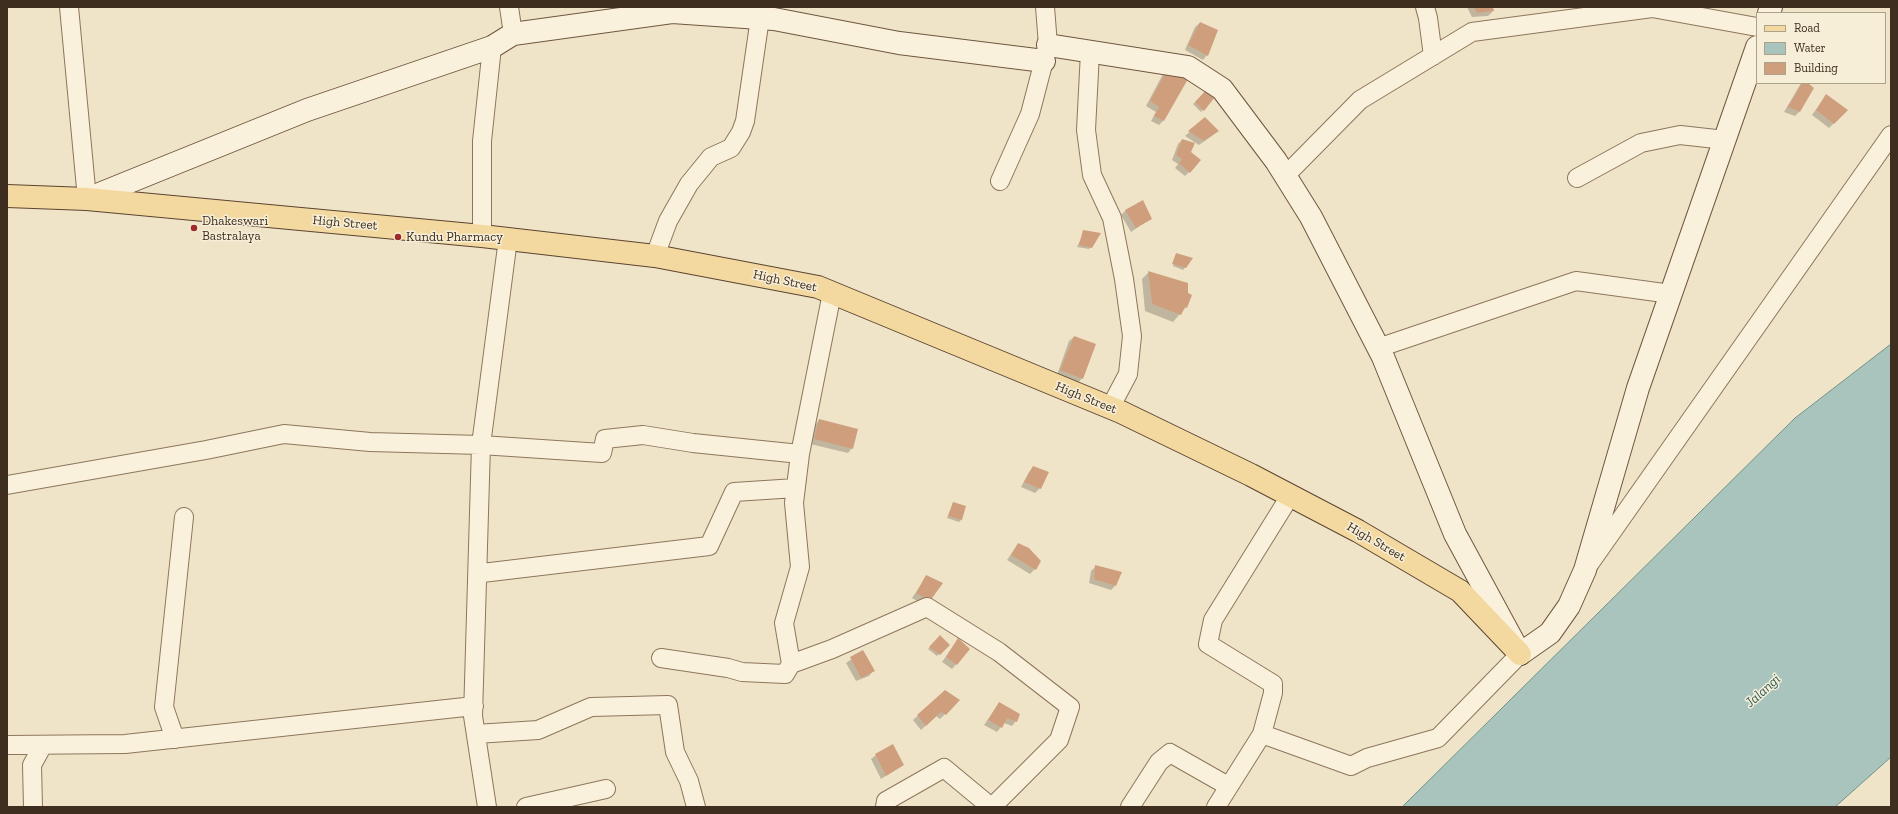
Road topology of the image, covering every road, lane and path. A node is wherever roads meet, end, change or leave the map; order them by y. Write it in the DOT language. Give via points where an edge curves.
graph roads {
  1 [pos="69,7"];
  2 [pos="509,7"];
  3 [pos="1045,7"];
  4 [pos="1425,7"];
  5 [pos="673,9"];
  6 [pos="772,14"];
  7 [pos="1756,27"];
  8 [pos="513,34"];
  9 [pos="492,47"];
  10 [pos="1756,50"];
  11 [pos="1090,52"];
  12 [pos="1046,53"];
  13 [pos="1432,56"];
  14 [pos="1891,135"];
  15 [pos="1724,140"];
  16 [pos="1285,176"];
  17 [pos="1577,178"];
  18 [pos="1000,181"];
  19 [pos="7,196"];
  20 [pos="87,199"];
  21 [pos="482,236"];
  22 [pos="508,239"];
  23 [pos="655,256"];
  24 [pos="832,293"];
  25 [pos="1671,294"];
  26 [pos="1378,348"];
  27 [pos="1110,408"];
  28 [pos="481,445"];
  29 [pos="800,454"];
  30 [pos="7,485"];
  31 [pos="796,488"];
  32 [pos="1290,496"];
  33 [pos="184,517"];
  34 [pos="1585,570"];
  35 [pos="482,573"];
  36 [pos="1520,654"];
  37 [pos="661,658"];
  38 [pos="791,664"];
  39 [pos="474,706"];
  40 [pos="476,734"];
  41 [pos="1262,734"];
  42 [pos="175,738"];
  43 [pos="7,745"];
  44 [pos="44,745"];
  45 [pos="1228,786"];
  46 [pos="606,789"];
  47 [pos="33,807"];
  48 [pos="487,807"];
  49 [pos="526,807"];
  50 [pos="696,807"];
  51 [pos="885,807"];
  52 [pos="992,807"];
  53 [pos="1130,807"];
  54 [pos="1216,807"];
  1 -- 20 [label="street"];
  2 -- 8 [label="street"];
  3 -- 12 [label="street"];
  4 -- 13 [label="street"];
  5 -- 6 [label="street"];
  5 -- 8 [label="street"];
  6 -- 12 [label="street" via="899,43"];
  6 -- 23 [label="street" via="740,132 731,148 711,158 689,184 668,221"];
  7 -- 13 [label="street" via="1652,8 1472,32"];
  8 -- 9 [label="street"];
  9 -- 20 [label="street" via="307,110"];
  9 -- 21 [label="street" via="482,141"];
  10 -- 15 [label="street"];
  11 -- 12 [label="street"];
  11 -- 16 [label="street" via="1188,66 1222,89"];
  11 -- 27 [label="street" via="1086,130 1092,175 1112,218 1132,336 1128,374"];
  12 -- 18 [label="street" via="1030,114"];
  13 -- 16 [label="street" via="1360,100"];
  14 -- 34 [label="street"];
  15 -- 17 [label="street" via="1680,135 1641,143"];
  15 -- 25 [label="street"];
  16 -- 26 [label="street" via="1311,217"];
  19 -- 20 [label="main road, High Street"];
  20 -- 21 [label="main road, High Street"];
  21 -- 22 [label="main road, High Street"];
  22 -- 23 [label="main road, High Street"];
  22 -- 28 [label="street"];
  23 -- 24 [label="main road, High Street" via="818,287"];
  24 -- 27 [label="main road, High Street"];
  24 -- 29 [label="street"];
  25 -- 26 [label="street" via="1576,281"];
  25 -- 34 [label="street" via="1638,388"];
  26 -- 36 [label="street" via="1455,534"];
  27 -- 32 [label="main road, High Street"];
  28 -- 29 [label="street" via="602,453 605,439 643,435"];
  28 -- 30 [label="street" via="370,442 284,434"];
  28 -- 39 [label="street"];
  29 -- 31 [label="street"];
  31 -- 35 [label="street" via="734,492 709,546"];
  31 -- 38 [label="street" via="794,504 800,567 784,623"];
  32 -- 36 [label="main road, High Street" via="1358,531 1460,591"];
  32 -- 41 [label="street" via="1212,620 1208,644 1273,684"];
  33 -- 42 [label="street" via="164,707"];
  34 -- 36 [label="street" via="1569,606 1550,633"];
  36 -- 41 [label="street" via="1438,738 1367,758 1351,766"];
  37 -- 38 [label="street" via="742,672 785,674"];
  38 -- 52 [label="street" via="832,649 927,607 999,652 1070,707 1059,740"];
  39 -- 40 [label="street"];
  39 -- 42 [label="street"];
  40 -- 48 [label="street"];
  40 -- 50 [label="street" via="538,730 591,707 668,705 675,752 689,781"];
  41 -- 45 [label="street"];
  42 -- 44 [label="street" via="125,744"];
  43 -- 44 [label="street"];
  44 -- 47 [label="street" via="32,765"];
  45 -- 53 [label="street" via="1170,753 1159,762"];
  45 -- 54 [label="street"];
  46 -- 49 [label="street"];
  51 -- 52 [label="street" via="886,801 944,768"];
}
